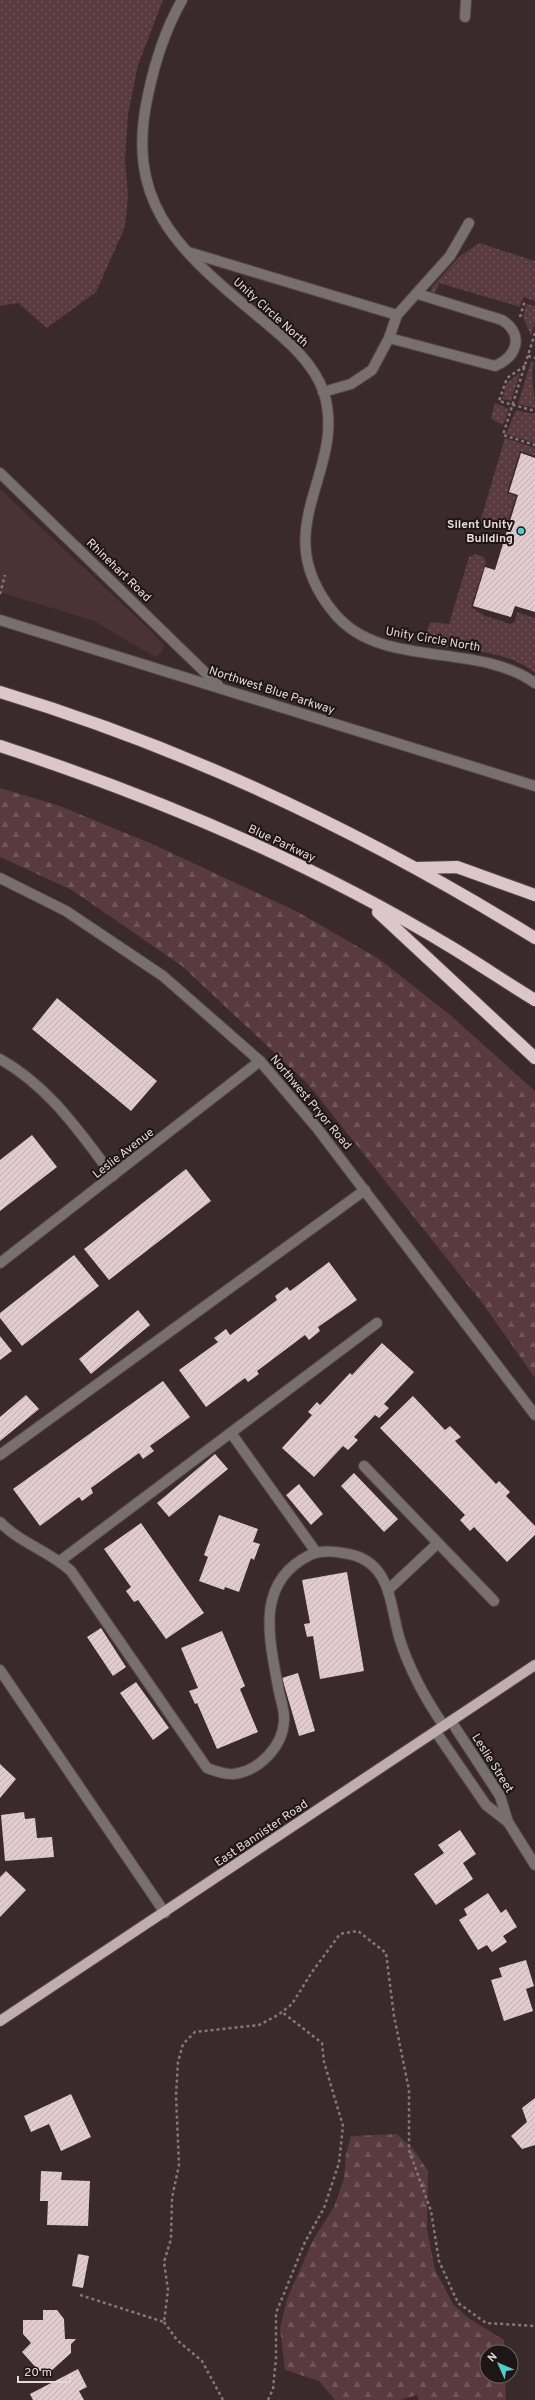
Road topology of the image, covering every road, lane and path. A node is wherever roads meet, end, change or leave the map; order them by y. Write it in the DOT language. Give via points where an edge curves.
graph roads {
  1 [pos="182,0"];
  2 [pos="466,0"];
  3 [pos="465,18"];
  4 [pos="469,223"];
  5 [pos="186,252"];
  6 [pos="418,294"];
  7 [pos="397,315"];
  8 [pos="535,333"];
  9 [pos="389,338"];
  10 [pos="528,356"];
  11 [pos="535,358"];
  12 [pos="525,366"];
  13 [pos="323,392"];
  14 [pos="513,405"];
  15 [pos="535,411"];
  16 [pos="535,445"];
  17 [pos="0,473"];
  18 [pos="5,575"];
  19 [pos="0,594"];
  20 [pos="0,620"];
  21 [pos="535,683"];
  22 [pos="220,686"];
  23 [pos="0,692"];
  24 [pos="0,746"];
  25 [pos="535,786"];
  26 [pos="416,868"];
  27 [pos="0,878"];
  28 [pos="535,895"];
  29 [pos="363,899"];
  30 [pos="535,938"];
  31 [pos="535,1000"];
  32 [pos="535,1058"];
  33 [pos="0,1059"];
  34 [pos="260,1061"];
  35 [pos="113,1176"];
  36 [pos="365,1190"];
  37 [pos="0,1263"];
  38 [pos="378,1323"];
  39 [pos="535,1415"];
  40 [pos="231,1433"];
  41 [pos="0,1455"];
  42 [pos="364,1466"];
  43 [pos="0,1522"];
  44 [pos="438,1543"];
  45 [pos="316,1552"];
  46 [pos="60,1561"];
  47 [pos="389,1589"];
  48 [pos="494,1601"];
  49 [pos="535,1665"];
  50 [pos="0,1670"];
  51 [pos="444,1726"];
  52 [pos="508,1822"];
  53 [pos="535,1865"];
  54 [pos="165,1913"];
  55 [pos="282,2012"];
  56 [pos="0,2021"];
  57 [pos="80,2295"];
  58 [pos="164,2322"];
  59 [pos="535,2326"];
  60 [pos="223,2400"];
  61 [pos="268,2400"];
  1 -- 5 [label="street, Unity Circle North" via="162,40 154,66 142,120 142,147 144,176 157,210"];
  2 -- 3 [label="street"];
  4 -- 6 [label="street" via="450,256"];
  5 -- 7 [label="street"];
  5 -- 13 [label="street, Unity Circle North" via="286,340 308,364"];
  6 -- 7 [label="street"];
  6 -- 9 [label="street" via="502,320 511,326 516,337 514,350 506,362 495,366"];
  7 -- 9 [label="street"];
  8 -- 10 [label="path"];
  9 -- 13 [label="street" via="372,370 362,379"];
  10 -- 11 [label="path"];
  10 -- 12 [label="path"];
  12 -- 14 [label="path"];
  12 -- 14 [label="path" via="507,378 498,401"];
  13 -- 21 [label="street, Unity Circle North" via="326,407 324,456 305,527 305,547 311,573 334,613 354,631 372,641 388,646 487,662 517,672"];
  14 -- 15 [label="path"];
  14 -- 16 [label="path" via="503,436"];
  17 -- 22 [label="street, Rhinehart Road"];
  18 -- 19 [label="path"];
  20 -- 22 [label="street, Northwest Blue Parkway"];
  22 -- 25 [label="street, Northwest Blue Parkway" via="418,751"];
  23 -- 26 [label="highway" via="63,711 181,756 288,803"];
  24 -- 29 [label="highway, Blue Parkway" via="168,806 277,855"];
  26 -- 28 [label="highway" via="457,867"];
  26 -- 30 [label="highway"];
  27 -- 34 [label="street, Northwest Pryor Road" via="66,911 163,976"];
  29 -- 31 [label="highway, Blue Parkway" via="450,947"];
  29 -- 32 [label="highway"];
  33 -- 35 [label="street" via="17,1069 55,1101"];
  34 -- 35 [label="street, Leslie Avenue"];
  34 -- 36 [label="street, Northwest Pryor Road"];
  35 -- 37 [label="street, Leslie Avenue"];
  36 -- 39 [label="street, Northwest Pryor Road"];
  36 -- 41 [label="street"];
  38 -- 40 [label="street"];
  40 -- 45 [label="street"];
  40 -- 46 [label="street"];
  42 -- 44 [label="street"];
  43 -- 46 [label="street" via="11,1533"];
  44 -- 47 [label="street"];
  44 -- 48 [label="street"];
  45 -- 46 [label="street" via="291,1568 273,1591 268,1615 284,1721 281,1735 274,1751 255,1765 233,1774 207,1768 71,1571"];
  45 -- 47 [label="street" via="356,1554 378,1570"];
  47 -- 51 [label="street" via="400,1640 415,1678 428,1704"];
  49 -- 51 [label="main road, East Bannister Road"];
  50 -- 54 [label="street"];
  51 -- 52 [label="street, Leslie Street" via="500,1796"];
  51 -- 52 [label="street, Leslie Street" via="486,1805"];
  51 -- 54 [label="main road, East Bannister Road"];
  52 -- 53 [label="street, Leslie Street"];
  54 -- 56 [label="main road, East Bannister Road"];
  55 -- 58 [label="path" via="259,2025 195,2032 183,2044 178,2062 176,2095 179,2165 172,2198 171,2239 164,2262 168,2290"];
  55 -- 59 [label="path" via="292,2004 340,1934 358,1931 386,1953 394,2016 409,2090 409,2150 431,2211 439,2261 458,2303 486,2323"];
  55 -- 61 [label="path" via="322,2043 324,2062 343,2126 339,2163 324,2208 305,2242 276,2312 276,2358 273,2389"];
  57 -- 58 [label="path"];
  58 -- 60 [label="path" via="177,2340 202,2361"];
}
